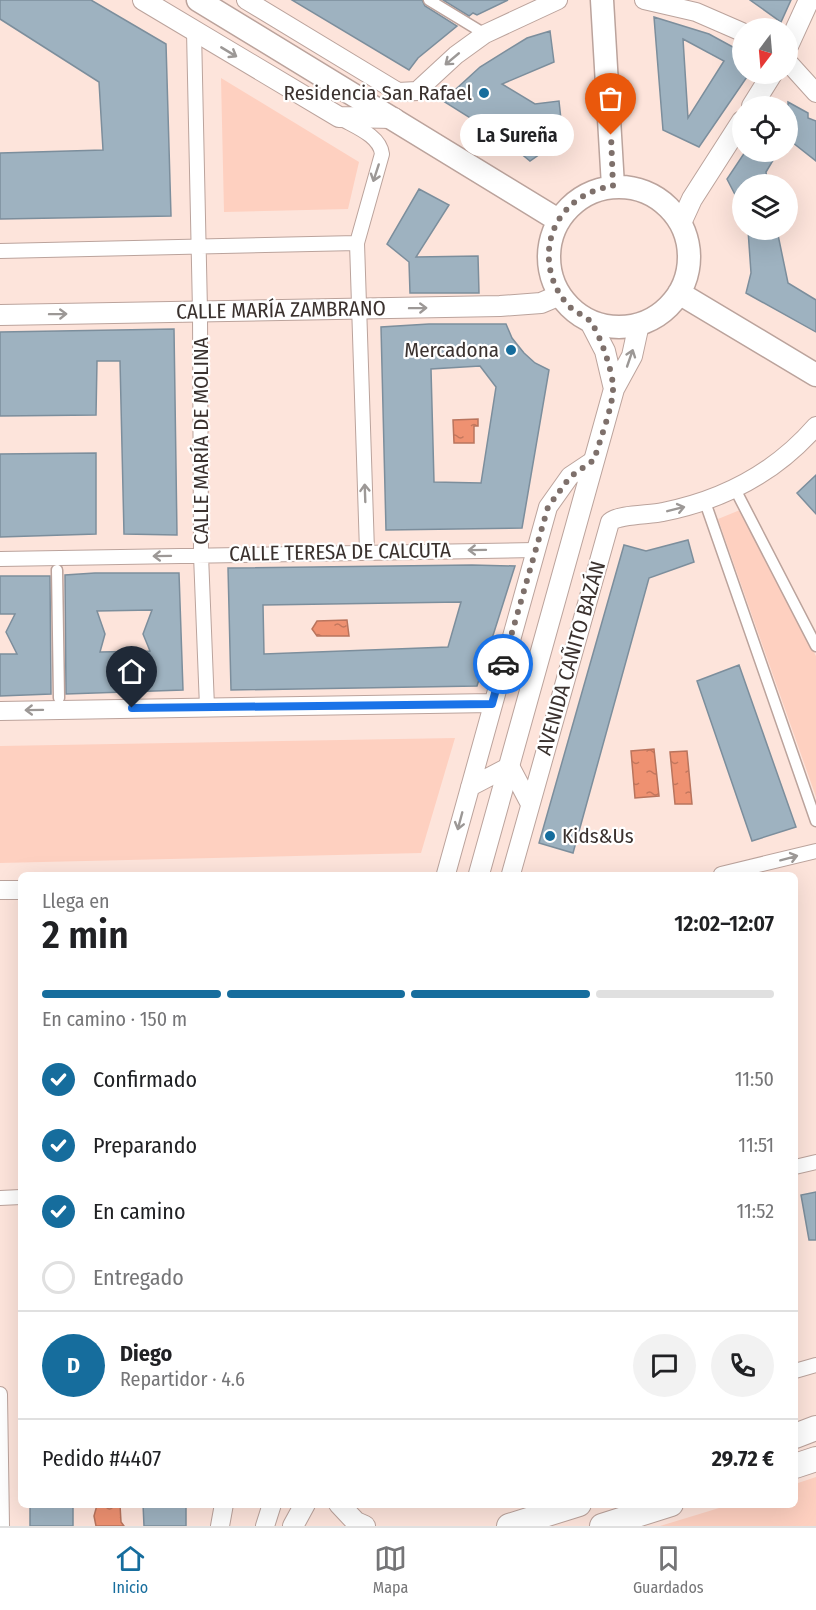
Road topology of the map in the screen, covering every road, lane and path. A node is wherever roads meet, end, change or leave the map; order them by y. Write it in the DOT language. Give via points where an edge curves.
graph roads {
  1 [pos="143,0"];
  2 [pos="198,0"];
  3 [pos="246,0"];
  4 [pos="429,0"];
  5 [pos="558,0"];
  6 [pos="602,0"];
  7 [pos="644,0"];
  8 [pos="809,0"];
  9 [pos="798,24"];
  10 [pos="732,28"];
  11 [pos="194,31"];
  12 [pos="486,34"];
  13 [pos="333,53"];
  14 [pos="798,73"];
  15 [pos="816,93"];
  16 [pos="369,104"];
  17 [pos="339,117"];
  18 [pos="394,118"];
  19 [pos="732,137"];
  20 [pos="613,186"];
  21 [pos="558,220"];
  22 [pos="681,223"];
  23 [pos="357,243"];
  24 [pos="197,246"];
  25 [pos="0,250"];
  26 [pos="679,293"];
  27 [pos="560,295"];
  28 [pos="360,310"];
  29 [pos="200,311"];
  30 [pos="0,315"];
  31 [pos="589,320"];
  32 [pos="639,324"];
  33 [pos="816,375"];
  34 [pos="614,389"];
  35 [pos="816,426"];
  36 [pos="594,460"];
  37 [pos="735,489"];
  38 [pos="705,502"];
  39 [pos="535,550"];
  40 [pos="367,551"];
  41 [pos="201,555"];
  42 [pos="0,559"];
  43 [pos="57,570"];
  44 [pos="816,646"];
  45 [pos="59,698"];
  46 [pos="492,704"];
  47 [pos="207,707"];
  48 [pos="0,711"];
  49 [pos="510,766"];
  50 [pos="470,787"];
  51 [pos="530,804"];
  52 [pos="816,820"];
  53 [pos="816,851"];
  54 [pos="447,872"];
  55 [pos="480,872"];
  56 [pos="512,872"];
  57 [pos="729,872"];
  58 [pos="18,890"];
  59 [pos="0,891"];
  60 [pos="816,1162"];
  61 [pos="798,1166"];
  62 [pos="18,1197"];
  63 [pos="0,1198"];
  64 [pos="816,1365"];
  65 [pos="798,1370"];
  66 [pos="0,1394"];
  67 [pos="816,1428"];
  68 [pos="798,1435"];
  69 [pos="816,1459"];
  70 [pos="798,1465"];
  71 [pos="272,1508"];
  72 [pos="303,1508"];
  73 [pos="306,1508"];
  74 [pos="343,1508"];
  75 [pos="566,1508"];
  76 [pos="658,1508"];
  77 [pos="2,1526"];
  78 [pos="265,1526"];
  79 [pos="292,1526"];
  80 [pos="309,1526"];
  81 [pos="365,1526"];
  82 [pos="509,1526"];
  83 [pos="602,1526"];
  1 -- 11 [label="main road"];
  2 -- 16 [label="main road"];
  3 -- 13 [label="street"];
  4 -- 12 [label="street"];
  5 -- 12 [label="street"];
  6 -- 20 [label="main road"];
  7 -- 10 [label="street" via="696,12"];
  8 -- 9 [label="main road"];
  11 -- 17 [label="main road, one-way"];
  11 -- 24 [label="street, CALLE MARÍA DE MOLINA"];
  12 -- 13 [label="street, one-way" via="456,55 424,86 408,93 399,92"];
  13 -- 16 [label="street"];
  14 -- 15 [label="street"];
  16 -- 18 [label="main road"];
  17 -- 18 [label="main road"];
  17 -- 23 [label="street, one-way" via="373,137 381,147"];
  18 -- 21 [label="main road"];
  19 -- 22 [label="main road"];
  20 -- 21 [label="main road" via="585,195"];
  20 -- 22 [label="main road" via="636,189 657,198"];
  21 -- 27 [label="main road" via="550,240 549,262"];
  22 -- 26 [label="main road" via="689,259"];
  23 -- 24 [label="street"];
  23 -- 28 [label="street"];
  24 -- 25 [label="street"];
  24 -- 29 [label="street, CALLE MARÍA DE MOLINA"];
  26 -- 32 [label="main road" via="662,312"];
  26 -- 33 [label="main road"];
  28 -- 27 [label="main road, CALLE MARÍA ZAMBRANO, one-way" via="541,303"];
  27 -- 31 [label="main road"];
  28 -- 29 [label="main road, CALLE MARÍA ZAMBRANO"];
  40 -- 28 [label="street, one-way"];
  30 -- 29 [label="main road, CALLE MARÍA ZAMBRANO, one-way"];
  29 -- 41 [label="street, CALLE MARÍA DE MOLINA"];
  31 -- 32 [label="main road" via="614,327"];
  31 -- 34 [label="main road, AVENIDA CAÑITO BAZÁN" via="605,351"];
  34 -- 32 [label="main road, AVENIDA CAÑITO BAZÁN, one-way" via="632,356"];
  34 -- 36 [label="main road, AVENIDA CAÑITO BAZÁN"];
  35 -- 37 [label="street" via="781,460"];
  36 -- 39 [label="street" via="570,477 548,507"];
  36 -- 49 [label="main road, AVENIDA CAÑITO BAZÁN"];
  37 -- 38 [label="street"];
  37 -- 44 [label="street"];
  51 -- 38 [label="street, AVENIDA CAÑITO BAZÁN, one-way" via="608,526 618,517 662,513"];
  38 -- 52 [label="street"];
  39 -- 40 [label="street, CALLE TERESA DE CALCUTA, one-way"];
  39 -- 46 [label="street"];
  40 -- 41 [label="street, CALLE TERESA DE CALCUTA"];
  41 -- 42 [label="street, CALLE TERESA DE CALCUTA, one-way"];
  41 -- 47 [label="street, CALLE MARÍA DE MOLINA"];
  43 -- 45 [label="street"];
  46 -- 47 [label="street"];
  46 -- 50 [label="street"];
  47 -- 48 [label="street, one-way"];
  49 -- 50 [label="street, AVENIDA CAÑITO BAZÁN"];
  49 -- 51 [label="street, AVENIDA CAÑITO BAZÁN"];
  49 -- 55 [label="main road, AVENIDA CAÑITO BAZÁN"];
  50 -- 54 [label="street, one-way"];
  51 -- 56 [label="street, AVENIDA CAÑITO BAZÁN"];
  57 -- 53 [label="street, one-way"];
  58 -- 59 [label="street"];
  60 -- 61 [label="street"];
  62 -- 63 [label="street"];
  64 -- 65 [label="street"];
  66 -- 77 [label="street"];
  67 -- 68 [label="highway"];
  69 -- 70 [label="highway"];
  71 -- 78 [label="street"];
  72 -- 79 [label="main road"];
  73 -- 80 [label="main road"];
  74 -- 81 [label="main road"];
  75 -- 82 [label="highway"];
  76 -- 83 [label="highway"];
}
